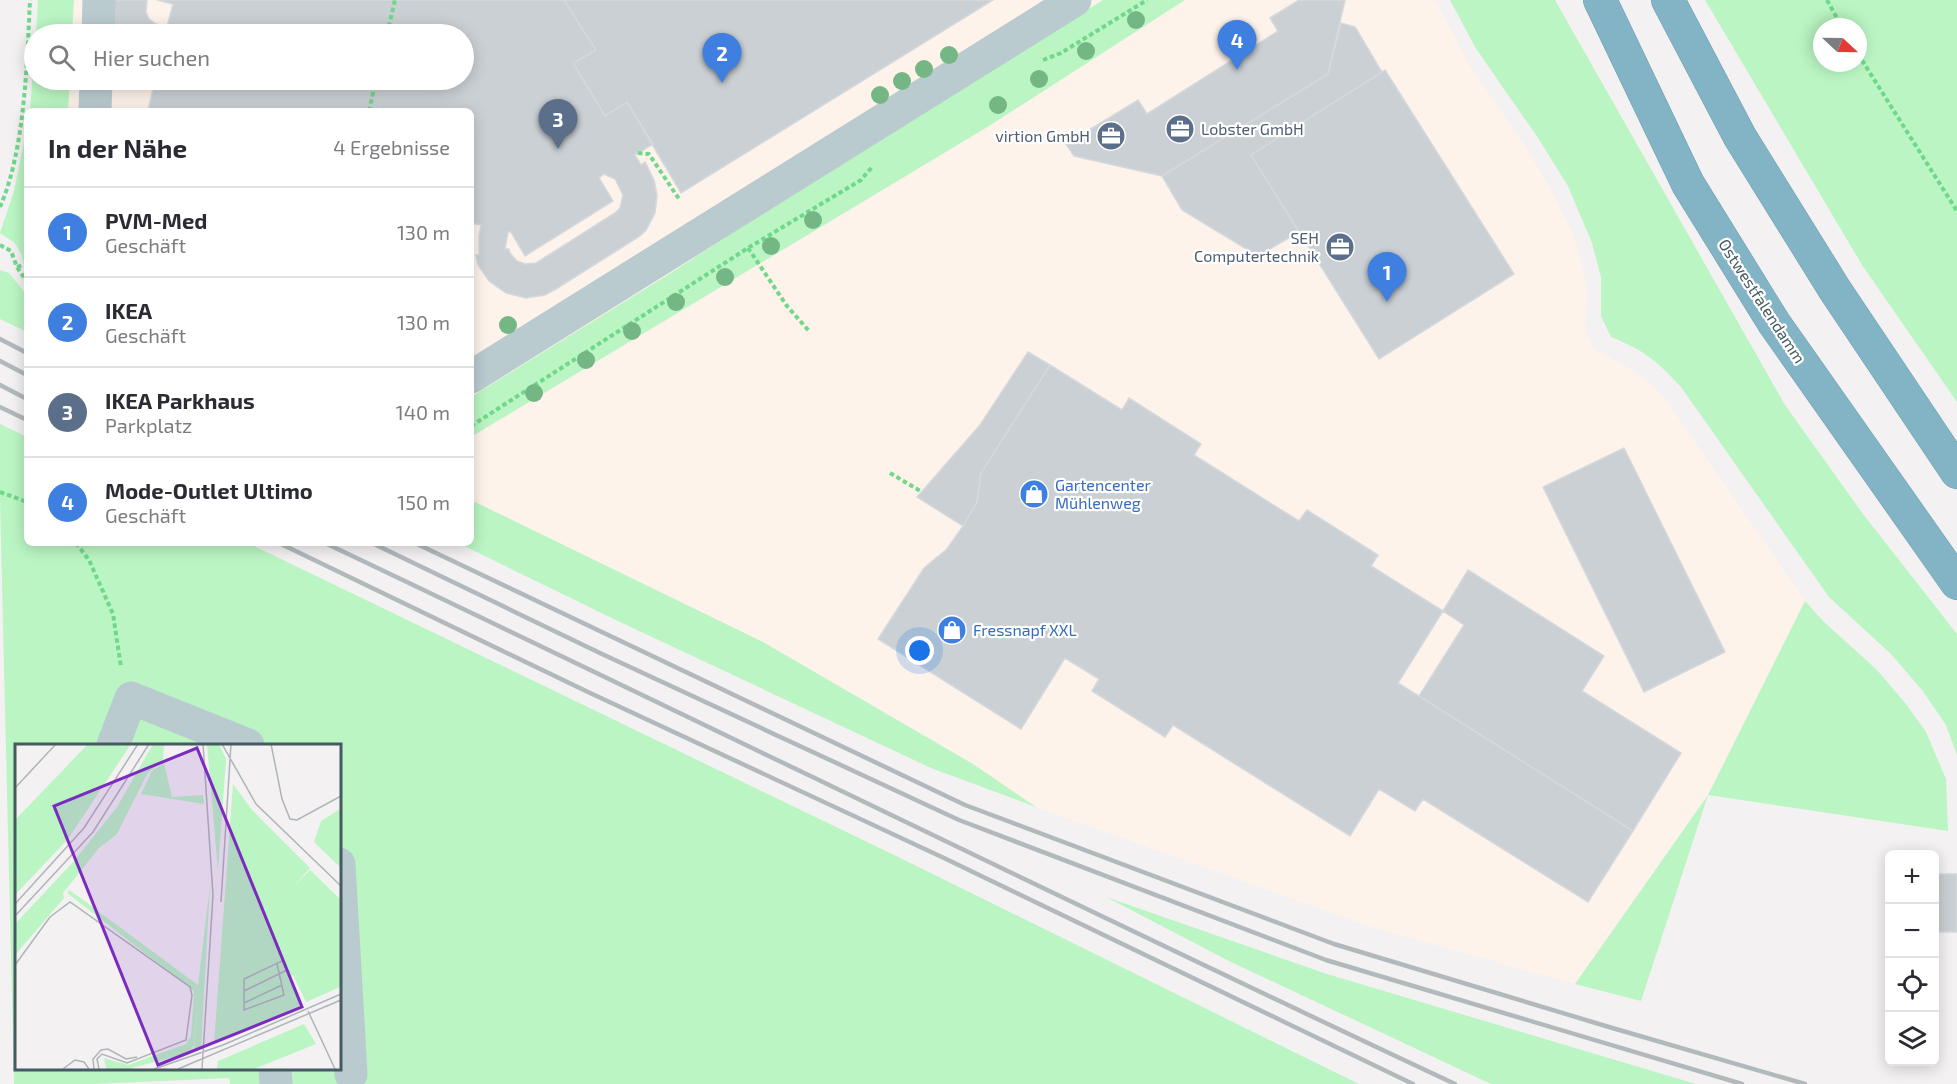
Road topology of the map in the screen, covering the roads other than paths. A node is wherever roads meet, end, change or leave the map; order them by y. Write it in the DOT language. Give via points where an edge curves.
graph roads {
  1 [pos="81,0"];
  2 [pos="99,0"];
  3 [pos="1075,0"];
  4 [pos="1600,0"];
  5 [pos="1668,0"];
  6 [pos="80,24"];
  7 [pos="98,24"];
  8 [pos="78,90"];
  9 [pos="96,90"];
  10 [pos="77,108"];
  11 [pos="95,108"];
  12 [pos="474,374"];
  13 [pos="1957,472"];
  14 [pos="1957,583"];
  15 [pos="183,732"];
  16 [pos="112,744"];
  17 [pos="243,744"];
  18 [pos="340,908"];
  19 [pos="343,1038"];
  20 [pos="275,1069"];
  21 [pos="351,1074"];
  22 [pos="276,1084"];
  1 -- 6 [label="lane"];
  2 -- 7 [label="lane"];
  3 -- 12 [label="lane"];
  4 -- 14 [label="highway, Ostwestfalendamm" via="1700,204 1774,323"];
  5 -- 13 [label="highway" via="1740,137 1835,290"];
  8 -- 10 [label="lane"];
  9 -- 11 [label="lane"];
  15 -- 16 [label="lane" via="131,698"];
  15 -- 17 [label="lane"];
  18 -- 19 [label="lane"];
  19 -- 21 [label="lane"];
  20 -- 22 [label="lane"];
}
